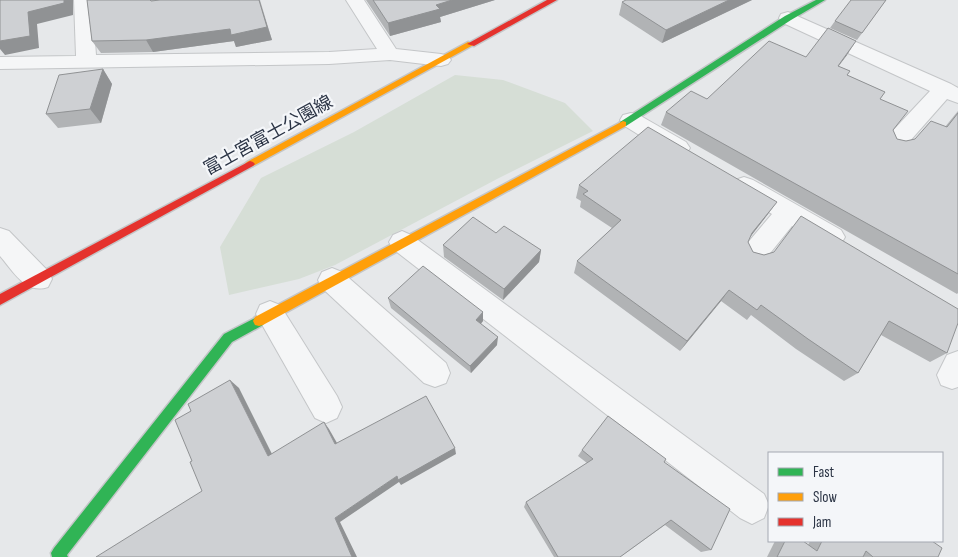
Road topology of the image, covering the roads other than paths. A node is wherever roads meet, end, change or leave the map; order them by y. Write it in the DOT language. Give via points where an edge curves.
graph roads {
  1 [pos="83,0"];
  2 [pos="355,0"];
  3 [pos="553,0"];
  4 [pos="821,0"];
  5 [pos="788,18"];
  6 [pos="390,54"];
  7 [pos="441,60"];
  8 [pos="86,62"];
  9 [pos="0,63"];
  10 [pos="951,93"];
  11 [pos="631,120"];
  12 [pos="894,144"];
  13 [pos="697,158"];
  14 [pos="722,173"];
  15 [pos="788,212"];
  16 [pos="0,238"];
  17 [pos="402,242"];
  18 [pos="856,252"];
  19 [pos="754,254"];
  20 [pos="38,280"];
  21 [pos="332,280"];
  22 [pos="0,300"];
  23 [pos="270,314"];
  24 [pos="435,373"];
  25 [pos="326,407"];
  26 [pos="752,506"];
  27 [pos="60,557"];
  1 -- 8 [label="street"];
  2 -- 6 [label="street"];
  3 -- 7 [label="street, 富士宮富士公園線"];
  4 -- 5 [label="street"];
  5 -- 10 [label="street"];
  5 -- 11 [label="street"];
  6 -- 7 [label="street"];
  6 -- 8 [label="street"];
  7 -- 20 [label="street, 富士宮富士公園線"];
  8 -- 9 [label="street"];
  10 -- 12 [label="street"];
  11 -- 13 [label="street"];
  11 -- 17 [label="street"];
  14 -- 15 [label="street"];
  15 -- 18 [label="street"];
  15 -- 19 [label="street"];
  16 -- 20 [label="street"];
  17 -- 21 [label="street"];
  17 -- 26 [label="street"];
  20 -- 22 [label="street, 富士宮富士公園線"];
  21 -- 23 [label="street"];
  21 -- 24 [label="street"];
  23 -- 25 [label="street"];
  23 -- 27 [label="street" via="228,338 59,553"];
}
